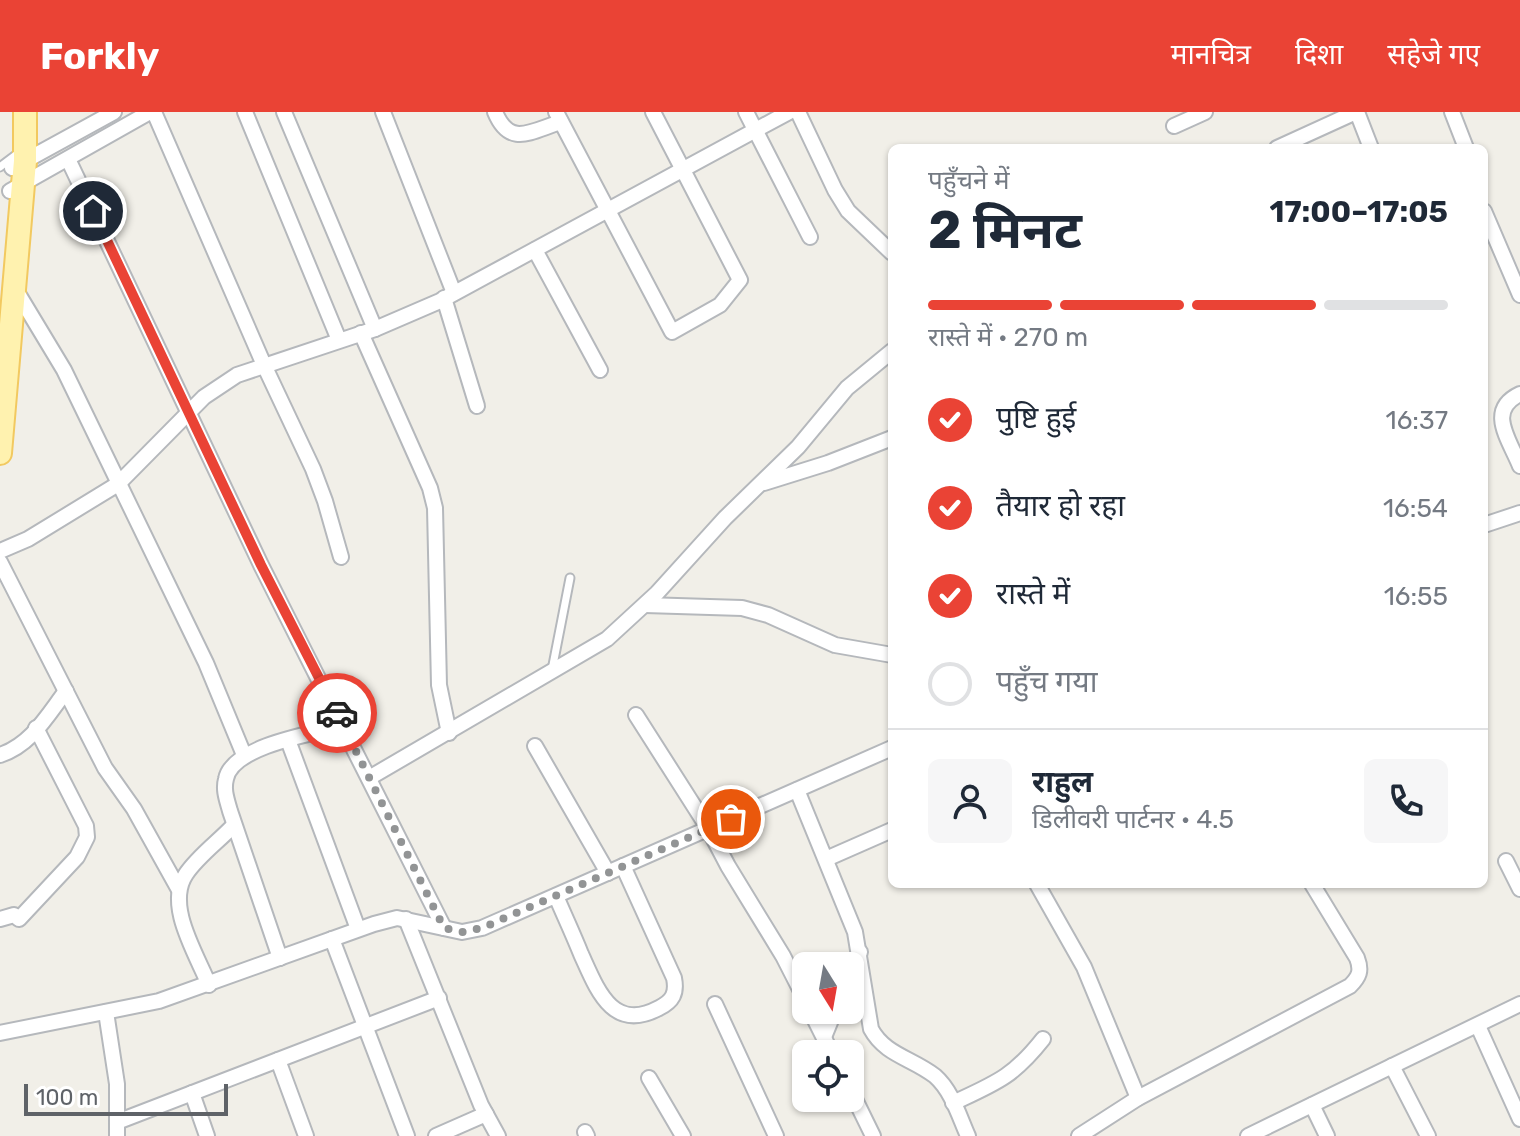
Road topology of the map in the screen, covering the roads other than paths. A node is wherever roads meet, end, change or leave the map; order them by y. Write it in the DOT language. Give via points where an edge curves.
graph roads {
  1 [pos="11,112"];
  2 [pos="25,112"];
  3 [pos="114,112"];
  4 [pos="152,112"];
  5 [pos="245,112"];
  6 [pos="284,112"];
  7 [pos="383,112"];
  8 [pos="495,112"];
  9 [pos="653,112"];
  10 [pos="746,112"];
  11 [pos="789,112"];
  12 [pos="798,112"];
  13 [pos="1205,112"];
  14 [pos="1356,112"];
  15 [pos="1452,112"];
  16 [pos="558,117"];
  17 [pos="1174,126"];
  18 [pos="756,130"];
  19 [pos="1286,144"];
  20 [pos="1369,144"];
  21 [pos="1464,144"];
  22 [pos="68,159"];
  23 [pos="15,168"];
  24 [pos="683,170"];
  25 [pos="609,210"];
  26 [pos="1488,220"];
  27 [pos="810,237"];
  28 [pos="888,249"];
  29 [pos="535,250"];
  30 [pos="7,291"];
  31 [pos="1520,295"];
  32 [pos="449,296"];
  33 [pos="368,331"];
  34 [pos="339,340"];
  35 [pos="888,354"];
  36 [pos="264,365"];
  37 [pos="600,370"];
  38 [pos="1520,394"];
  39 [pos="477,406"];
  40 [pos="189,413"];
  41 [pos="888,440"];
  42 [pos="0,453"];
  43 [pos="1520,466"];
  44 [pos="118,484"];
  45 [pos="762,484"];
  46 [pos="1520,513"];
  47 [pos="1488,524"];
  48 [pos="0,551"];
  49 [pos="341,557"];
  50 [pos="0,562"];
  51 [pos="570,578"];
  52 [pos="645,605"];
  53 [pos="888,654"];
  54 [pos="551,672"];
  55 [pos="66,691"];
  56 [pos="636,715"];
  57 [pos="343,726"];
  58 [pos="36,728"];
  59 [pos="449,733"];
  60 [pos="288,740"];
  61 [pos="535,746"];
  62 [pos="888,750"];
  63 [pos="0,755"];
  64 [pos="244,755"];
  65 [pos="369,778"];
  66 [pos="797,790"];
  67 [pos="234,825"];
  68 [pos="708,828"];
  69 [pos="888,832"];
  70 [pos="826,859"];
  71 [pos="1506,861"];
  72 [pos="623,866"];
  73 [pos="608,873"];
  74 [pos="178,888"];
  75 [pos="1039,888"];
  76 [pos="1314,888"];
  77 [pos="1520,889"];
  78 [pos="556,896"];
  79 [pos="0,919"];
  80 [pos="406,919"];
  81 [pos="444,928"];
  82 [pos="358,929"];
  83 [pos="332,939"];
  84 [pos="860,952"];
  85 [pos="280,958"];
  86 [pos="792,974"];
  87 [pos="864,980"];
  88 [pos="209,985"];
  89 [pos="439,998"];
  90 [pos="715,1004"];
  91 [pos="1520,1004"];
  92 [pos="106,1012"];
  93 [pos="817,1024"];
  94 [pos="829,1024"];
  95 [pos="365,1026"];
  96 [pos="1478,1026"];
  97 [pos="0,1033"];
  98 [pos="824,1037"];
  99 [pos="1043,1039"];
  100 [pos="825,1040"];
  101 [pos="278,1060"];
  102 [pos="1392,1066"];
  103 [pos="649,1078"];
  104 [pos="192,1093"];
  105 [pos="1138,1098"];
  106 [pos="953,1103"];
  107 [pos="1312,1105"];
  108 [pos="861,1112"];
  109 [pos="486,1114"];
  110 [pos="1520,1119"];
  111 [pos="117,1129"];
  112 [pos="207,1136"];
  113 [pos="306,1136"];
  114 [pos="407,1136"];
  115 [pos="436,1136"];
  116 [pos="498,1136"];
  117 [pos="683,1136"];
  118 [pos="776,1136"];
  119 [pos="873,1136"];
  120 [pos="968,1136"];
  121 [pos="1079,1136"];
  122 [pos="1248,1136"];
  123 [pos="1327,1136"];
  124 [pos="1428,1136"];
  1 -- 23 [label="main road"];
  2 -- 23 [label="main road"];
  3 -- 23 [label="street"];
  4 -- 22 [label="street"];
  4 -- 36 [label="street"];
  5 -- 34 [label="street"];
  6 -- 33 [label="street"];
  7 -- 32 [label="street"];
  8 -- 16 [label="street" via="500,125 513,134"];
  9 -- 24 [label="street"];
  10 -- 18 [label="street"];
  11 -- 18 [label="street"];
  12 -- 28 [label="street" via="848,211"];
  13 -- 17 [label="street"];
  14 -- 19 [label="street"];
  14 -- 20 [label="street"];
  15 -- 21 [label="street"];
  16 -- 25 [label="street"];
  18 -- 24 [label="street"];
  18 -- 27 [label="street"];
  22 -- 23 [label="street"];
  22 -- 40 [label="street"];
  23 -- 30 [label="main road"];
  24 -- 25 [label="street"];
  24 -- 25 [label="street" via="740,280 720,305 672,332"];
  25 -- 29 [label="street"];
  26 -- 31 [label="street"];
  29 -- 32 [label="street"];
  29 -- 37 [label="street"];
  30 -- 42 [label="main road"];
  30 -- 44 [label="street" via="64,370"];
  32 -- 33 [label="street"];
  32 -- 39 [label="street"];
  33 -- 34 [label="street"];
  33 -- 59 [label="street" via="435,508 439,685"];
  34 -- 36 [label="street"];
  35 -- 45 [label="street" via="847,388"];
  36 -- 40 [label="street" via="221,384"];
  36 -- 49 [label="street" via="313,469"];
  38 -- 43 [label="street" via="1505,402 1501,411"];
  40 -- 44 [label="street"];
  40 -- 57 [label="street"];
  41 -- 45 [label="street"];
  44 -- 48 [label="street"];
  44 -- 64 [label="street" via="206,663"];
  45 -- 52 [label="street"];
  46 -- 47 [label="street"];
  50 -- 55 [label="street"];
  51 -- 54 [label="lane"];
  52 -- 53 [label="street" via="742,608 835,645"];
  52 -- 54 [label="street" via="607,639"];
  54 -- 59 [label="street"];
  55 -- 58 [label="street"];
  55 -- 74 [label="street" via="105,768"];
  56 -- 68 [label="street"];
  57 -- 60 [label="street"];
  57 -- 65 [label="street"];
  58 -- 63 [label="street" via="27,741"];
  58 -- 79 [label="street" via="87,837 77,857 19,919"];
  59 -- 65 [label="street"];
  60 -- 64 [label="street"];
  60 -- 82 [label="street"];
  61 -- 73 [label="street"];
  62 -- 66 [label="street"];
  64 -- 67 [label="street" via="226,777"];
  65 -- 81 [label="street"];
  66 -- 68 [label="street"];
  66 -- 70 [label="street"];
  67 -- 74 [label="street"];
  67 -- 85 [label="street"];
  68 -- 72 [label="street"];
  68 -- 86 [label="street"];
  69 -- 70 [label="street"];
  70 -- 84 [label="street"];
  71 -- 77 [label="street"];
  72 -- 73 [label="street"];
  72 -- 78 [label="street" via="674,978 672,1000 657,1009 633,1017 605,1002"];
  73 -- 78 [label="street"];
  74 -- 88 [label="street" via="182,919"];
  75 -- 105 [label="street" via="1084,967"];
  76 -- 105 [label="street" via="1357,958 1358,978"];
  78 -- 81 [label="street" via="482,928"];
  80 -- 81 [label="street"];
  80 -- 82 [label="street"];
  80 -- 89 [label="street"];
  82 -- 83 [label="street"];
  83 -- 85 [label="street"];
  83 -- 95 [label="street"];
  85 -- 88 [label="street"];
  87 -- 106 [label="street" via="871,1029 879,1043 937,1078"];
  88 -- 92 [label="street"];
  89 -- 95 [label="street"];
  89 -- 109 [label="street"];
  90 -- 118 [label="street"];
  91 -- 96 [label="street"];
  92 -- 97 [label="street"];
  92 -- 111 [label="street" via="117,1084"];
  93 -- 98 [label="street"];
  94 -- 98 [label="street"];
  95 -- 101 [label="street"];
  95 -- 114 [label="street"];
  96 -- 102 [label="street"];
  96 -- 110 [label="street"];
  98 -- 100 [label="street"];
  99 -- 106 [label="street" via="1009,1076"];
  101 -- 104 [label="street"];
  101 -- 113 [label="street"];
  102 -- 107 [label="street"];
  102 -- 124 [label="street"];
  103 -- 117 [label="street"];
  104 -- 111 [label="street"];
  104 -- 112 [label="street"];
  105 -- 121 [label="street"];
  106 -- 120 [label="street"];
  107 -- 122 [label="street"];
  107 -- 123 [label="street"];
  108 -- 119 [label="street"];
  109 -- 115 [label="street"];
  109 -- 116 [label="street"];
}
